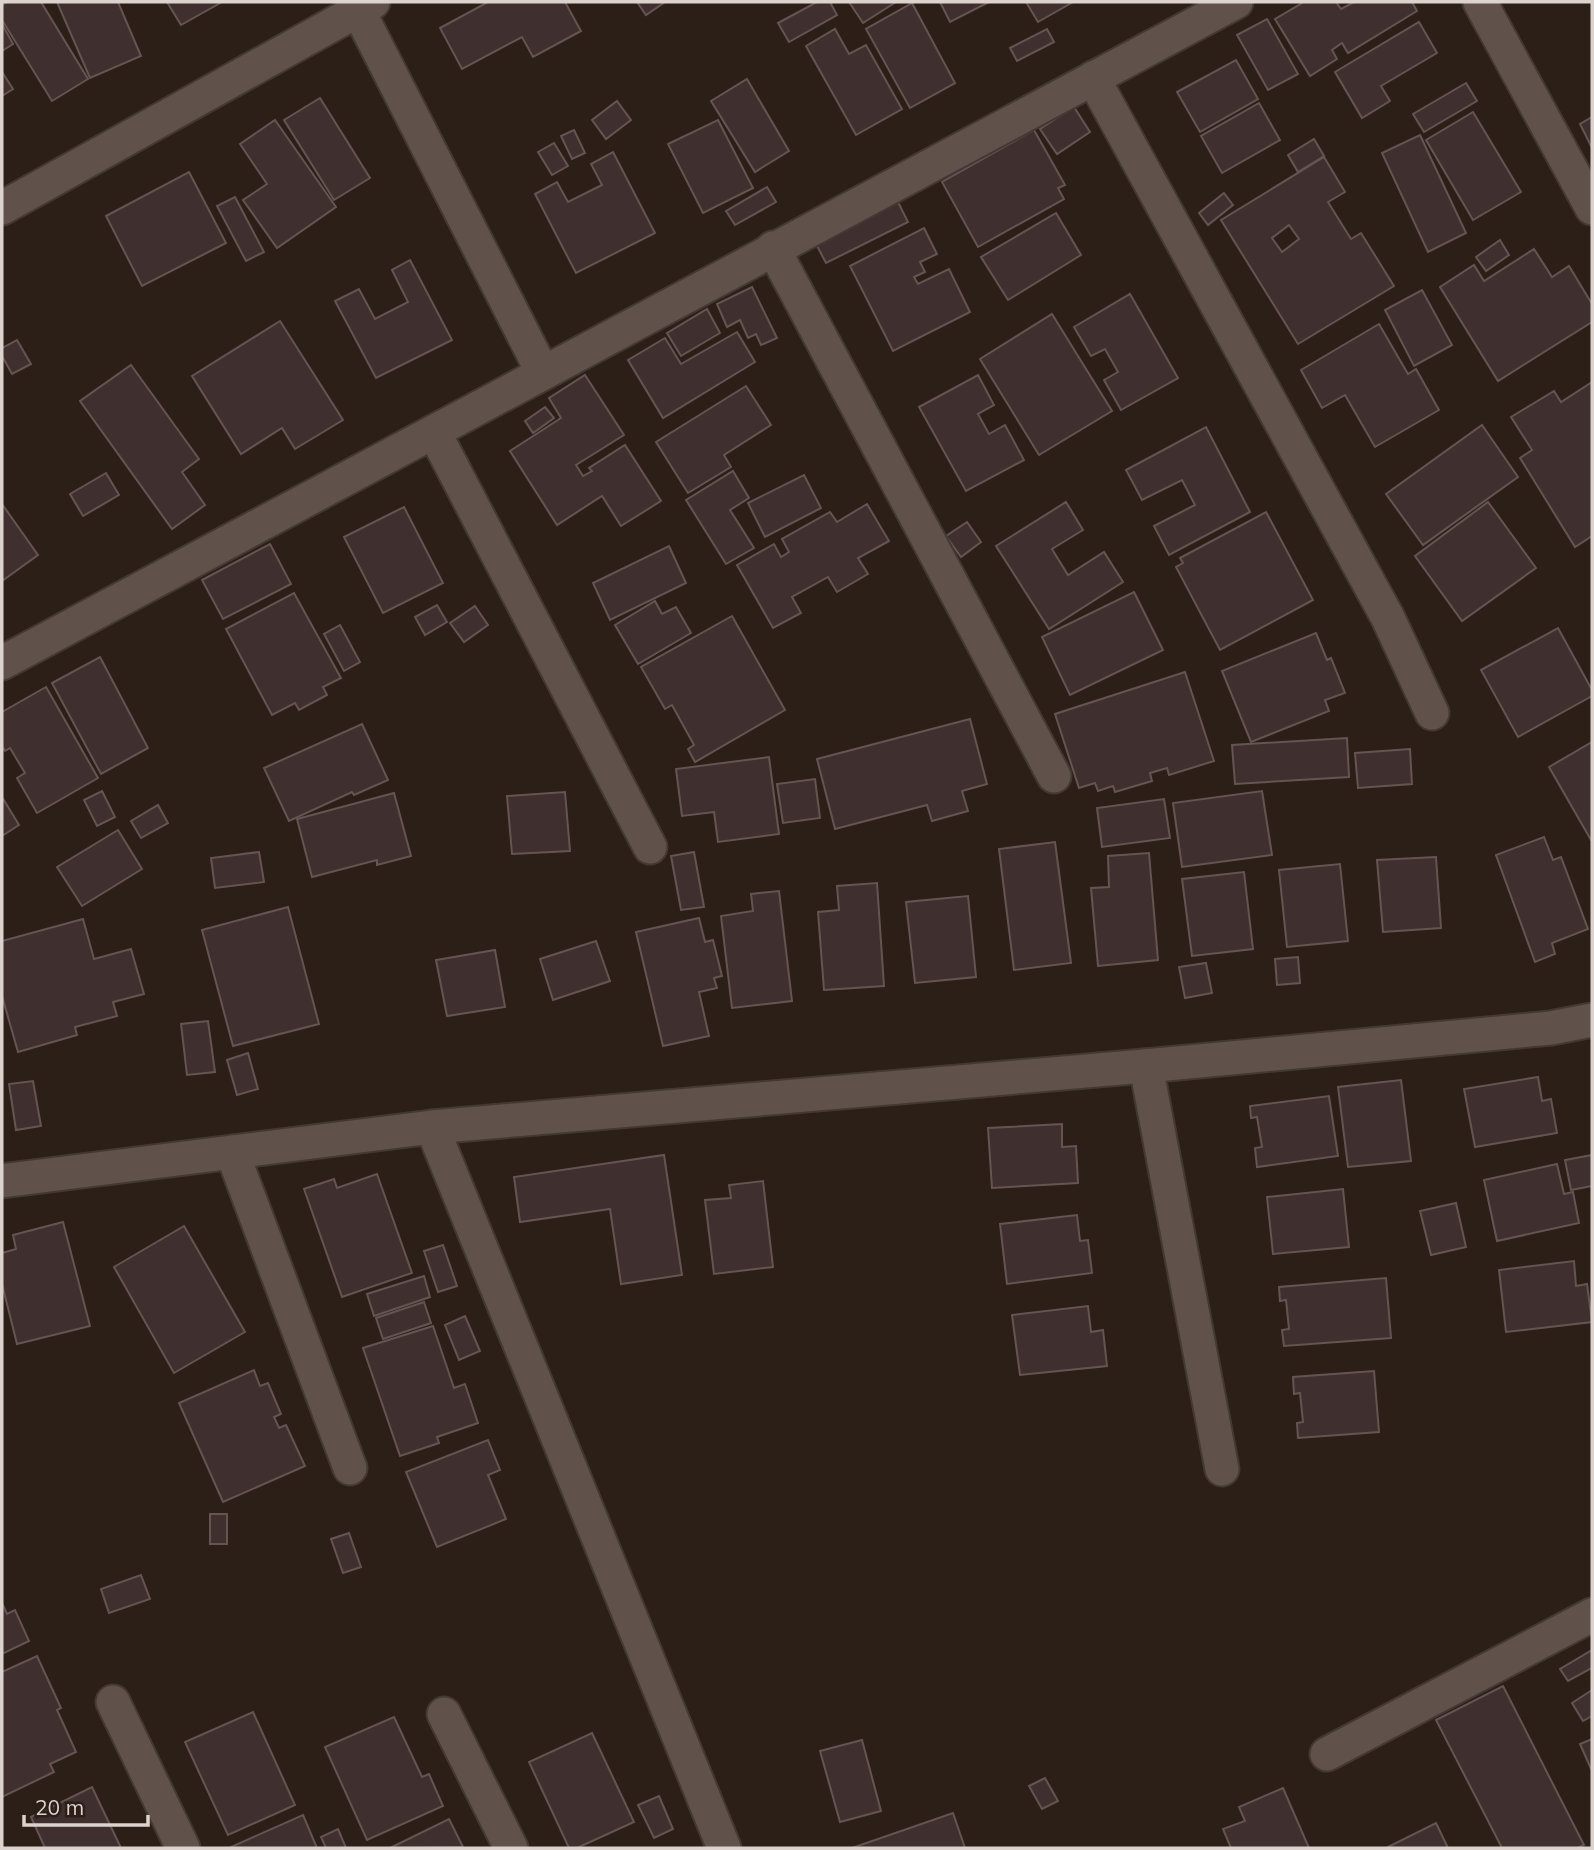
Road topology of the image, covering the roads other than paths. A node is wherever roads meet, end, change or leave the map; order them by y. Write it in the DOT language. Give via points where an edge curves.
graph roads {
  1 [pos="1236,2"];
  2 [pos="1480,2"];
  3 [pos="362,4"];
  4 [pos="1093,78"];
  5 [pos="2,208"];
  6 [pos="1592,208"];
  7 [pos="772,248"];
  8 [pos="543,373"];
  9 [pos="434,432"];
  10 [pos="2,663"];
  11 [pos="1432,713"];
  12 [pos="1054,776"];
  13 [pos="650,847"];
  14 [pos="1592,1020"];
  15 [pos="1146,1066"];
  16 [pos="432,1127"];
  17 [pos="232,1152"];
  18 [pos="2,1181"];
  19 [pos="350,1468"];
  20 [pos="1222,1469"];
  21 [pos="1592,1615"];
  22 [pos="113,1702"];
  23 [pos="444,1714"];
  24 [pos="1327,1754"];
  25 [pos="183,1848"];
  26 [pos="511,1848"];
  27 [pos="724,1848"];
  1 -- 4 [label="street"];
  2 -- 6 [label="street"];
  3 -- 5 [label="street"];
  3 -- 8 [label="street"];
  4 -- 7 [label="street"];
  4 -- 11 [label="street" via="1388,618"];
  7 -- 8 [label="street"];
  7 -- 12 [label="street"];
  8 -- 9 [label="street"];
  9 -- 10 [label="street"];
  9 -- 13 [label="street"];
  14 -- 15 [label="street" via="1551,1028"];
  15 -- 16 [label="street"];
  15 -- 20 [label="street"];
  16 -- 17 [label="street"];
  16 -- 27 [label="street"];
  17 -- 18 [label="street"];
  17 -- 19 [label="street"];
  21 -- 24 [label="street"];
  22 -- 25 [label="street"];
  23 -- 26 [label="street"];
}
